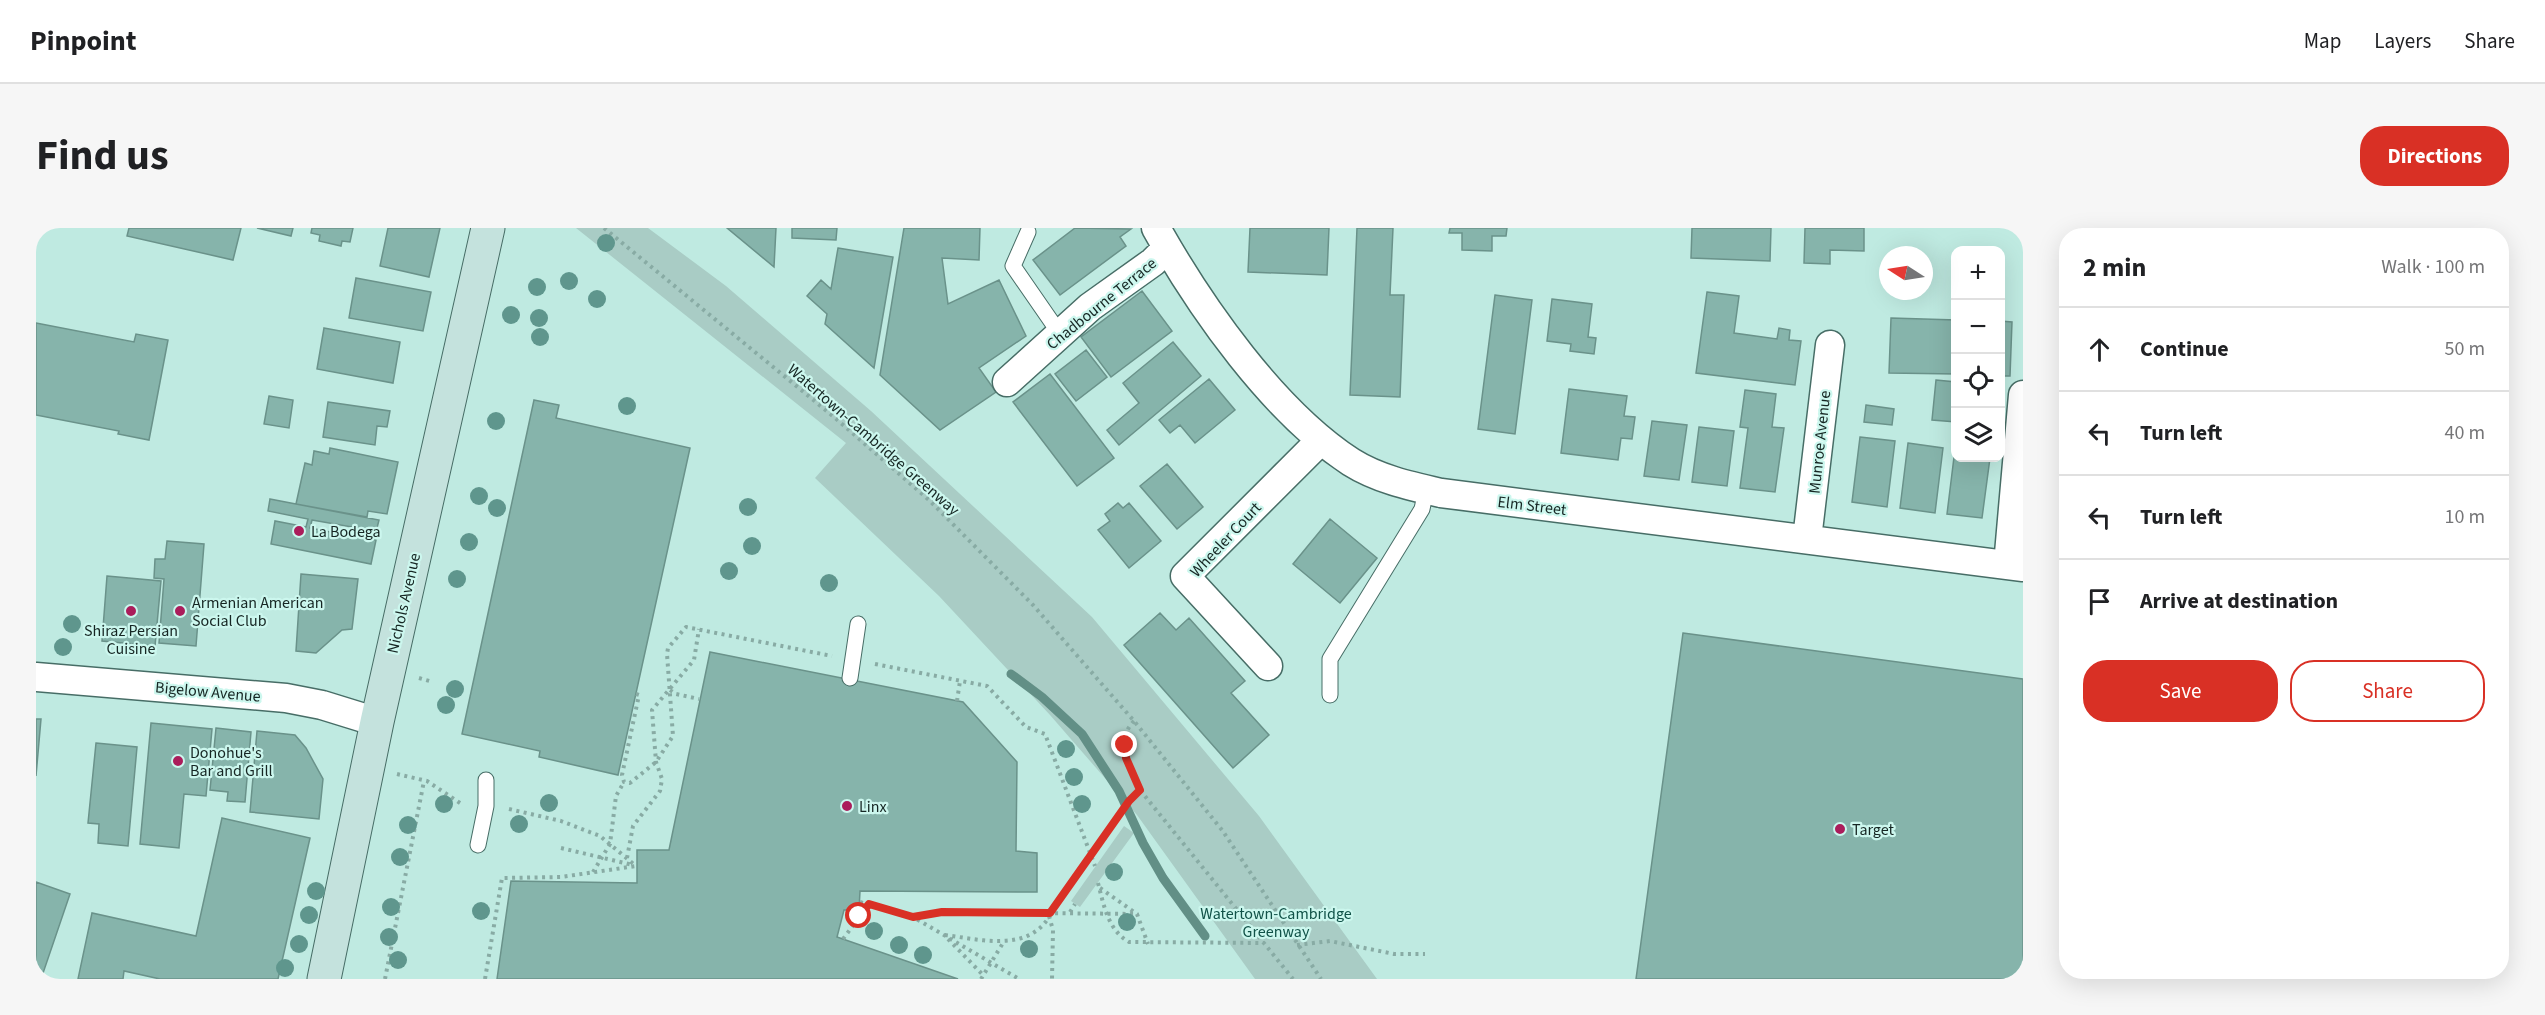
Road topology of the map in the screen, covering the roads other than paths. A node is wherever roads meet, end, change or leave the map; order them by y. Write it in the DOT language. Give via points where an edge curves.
graph roads {
  1 [pos="488,228"];
  2 [pos="1030,229"];
  3 [pos="1161,238"];
  4 [pos="1060,334"];
  5 [pos="1830,345"];
  6 [pos="1007,382"];
  7 [pos="2023,395"];
  8 [pos="1321,440"];
  9 [pos="1426,490"];
  10 [pos="1807,540"];
  11 [pos="2015,566"];
  12 [pos="858,624"];
  13 [pos="1268,666"];
  14 [pos="36,677"];
  15 [pos="850,678"];
  16 [pos="1330,695"];
  17 [pos="376,722"];
  18 [pos="486,780"];
  19 [pos="478,844"];
  20 [pos="324,979"];
  1 -- 17 [label="street, Nichols Avenue"];
  2 -- 4 [label="lane" via="1013,266"];
  3 -- 4 [label="street, Chadbourne Terrace" via="1153,262"];
  3 -- 8 [label="street, Elm Street" via="1232,343 1271,390"];
  4 -- 6 [label="street, Chadbourne Terrace"];
  5 -- 10 [label="street, Munroe Avenue"];
  7 -- 11 [label="street"];
  8 -- 9 [label="street, Elm Street" via="1379,476"];
  8 -- 13 [label="street, Wheeler Court" via="1185,576"];
  9 -- 10 [label="street, Elm Street"];
  9 -- 16 [label="lane" via="1422,509 1330,659"];
  10 -- 11 [label="street, Elm Street"];
  12 -- 15 [label="lane"];
  14 -- 17 [label="street, Bigelow Avenue" via="286,698"];
  17 -- 20 [label="street, Nichols Avenue"];
  18 -- 19 [label="lane" via="486,806"];
}
